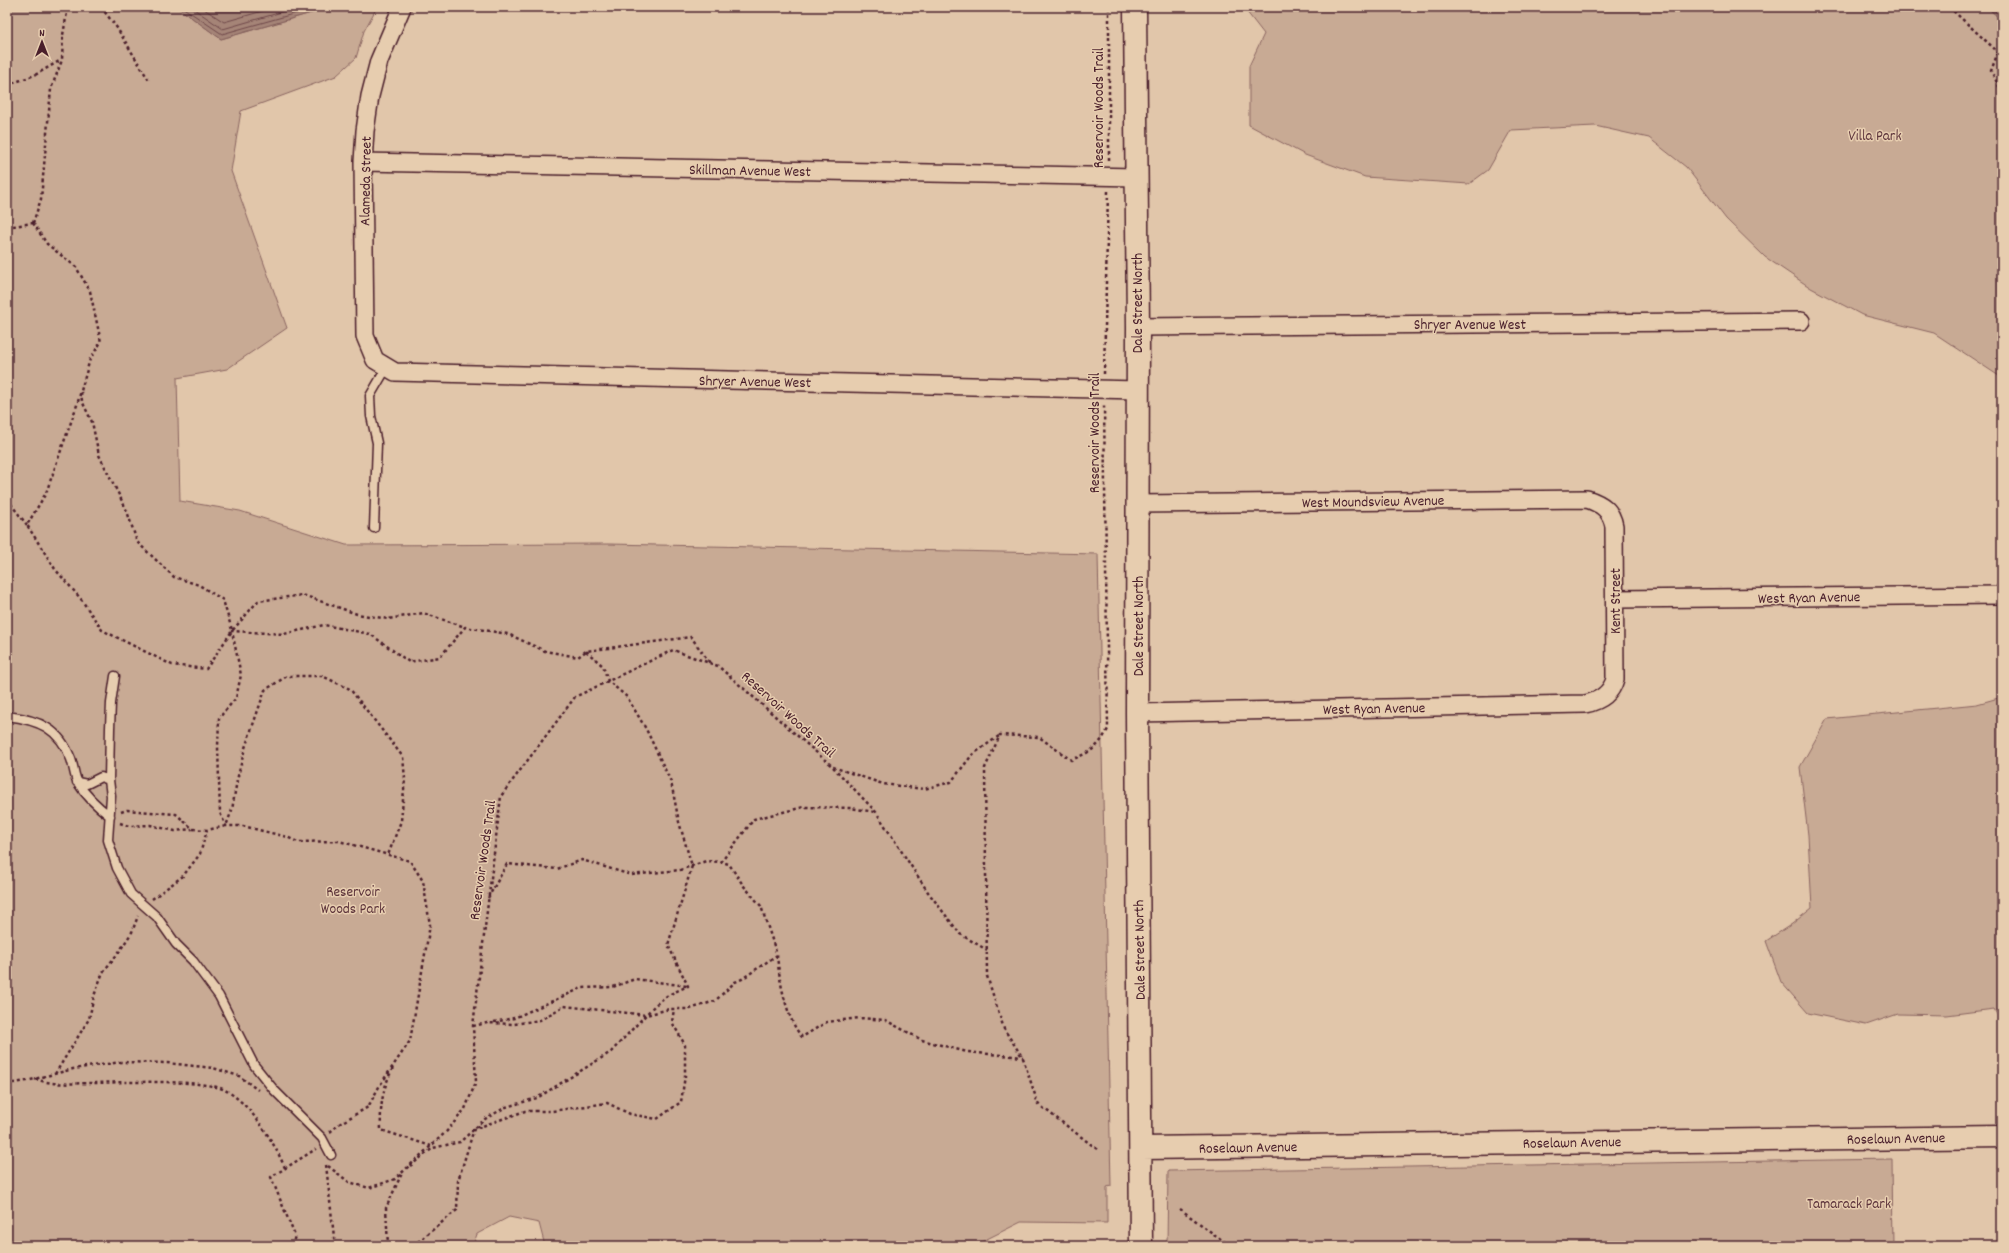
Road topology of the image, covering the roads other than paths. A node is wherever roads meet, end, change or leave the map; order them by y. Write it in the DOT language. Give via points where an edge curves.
graph roads {
  1 [pos="402,7"];
  2 [pos="1135,7"];
  3 [pos="363,162"];
  4 [pos="1136,177"];
  5 [pos="1801,321"];
  6 [pos="1138,327"];
  7 [pos="381,363"];
  8 [pos="1138,390"];
  9 [pos="1139,504"];
  10 [pos="1606,507"];
  11 [pos="374,528"];
  12 [pos="2002,595"];
  13 [pos="1616,599"];
  14 [pos="115,676"];
  15 [pos="1607,694"];
  16 [pos="1137,713"];
  17 [pos="7,716"];
  18 [pos="109,780"];
  19 [pos="77,782"];
  20 [pos="110,816"];
  21 [pos="2002,1137"];
  22 [pos="1142,1148"];
  23 [pos="331,1155"];
  24 [pos="1141,1246"];
  1 -- 3 [label="street, Alameda Street" via="378,61 370,96"];
  2 -- 4 [label="main road, Dale Street North"];
  3 -- 4 [label="street, Skillman Avenue West"];
  3 -- 7 [label="street, Alameda Street" via="365,336"];
  4 -- 6 [label="main road, Dale Street North"];
  5 -- 6 [label="street, Shryer Avenue West"];
  6 -- 8 [label="main road, Dale Street North"];
  7 -- 8 [label="street, Shryer Avenue West" via="396,372"];
  7 -- 11 [label="lane" via="370,396 370,416 377,444"];
  8 -- 9 [label="main road, Dale Street North"];
  9 -- 10 [label="street, West Moundsview Avenue" via="1587,498"];
  9 -- 16 [label="main road, Dale Street North"];
  10 -- 13 [label="street, Kent Street" via="1612,516 1614,526"];
  12 -- 13 [label="street, West Ryan Avenue"];
  13 -- 15 [label="street, Kent Street" via="1615,679"];
  14 -- 18 [label="lane" via="111,703"];
  15 -- 16 [label="street, West Ryan Avenue" via="1593,703 1585,704"];
  16 -- 22 [label="main road, Dale Street North"];
  17 -- 19 [label="lane" via="37,721 58,737 67,750"];
  18 -- 19 [label="lane" via="101,777 87,784"];
  18 -- 20 [label="lane"];
  19 -- 20 [label="lane" via="93,802"];
  20 -- 23 [label="lane" via="108,840 117,868 131,894 157,917 176,944 193,961 219,996 254,1065 274,1090 322,1138"];
  21 -- 22 [label="main road, Roselawn Avenue"];
  22 -- 24 [label="main road, Dale Street North"];
}
